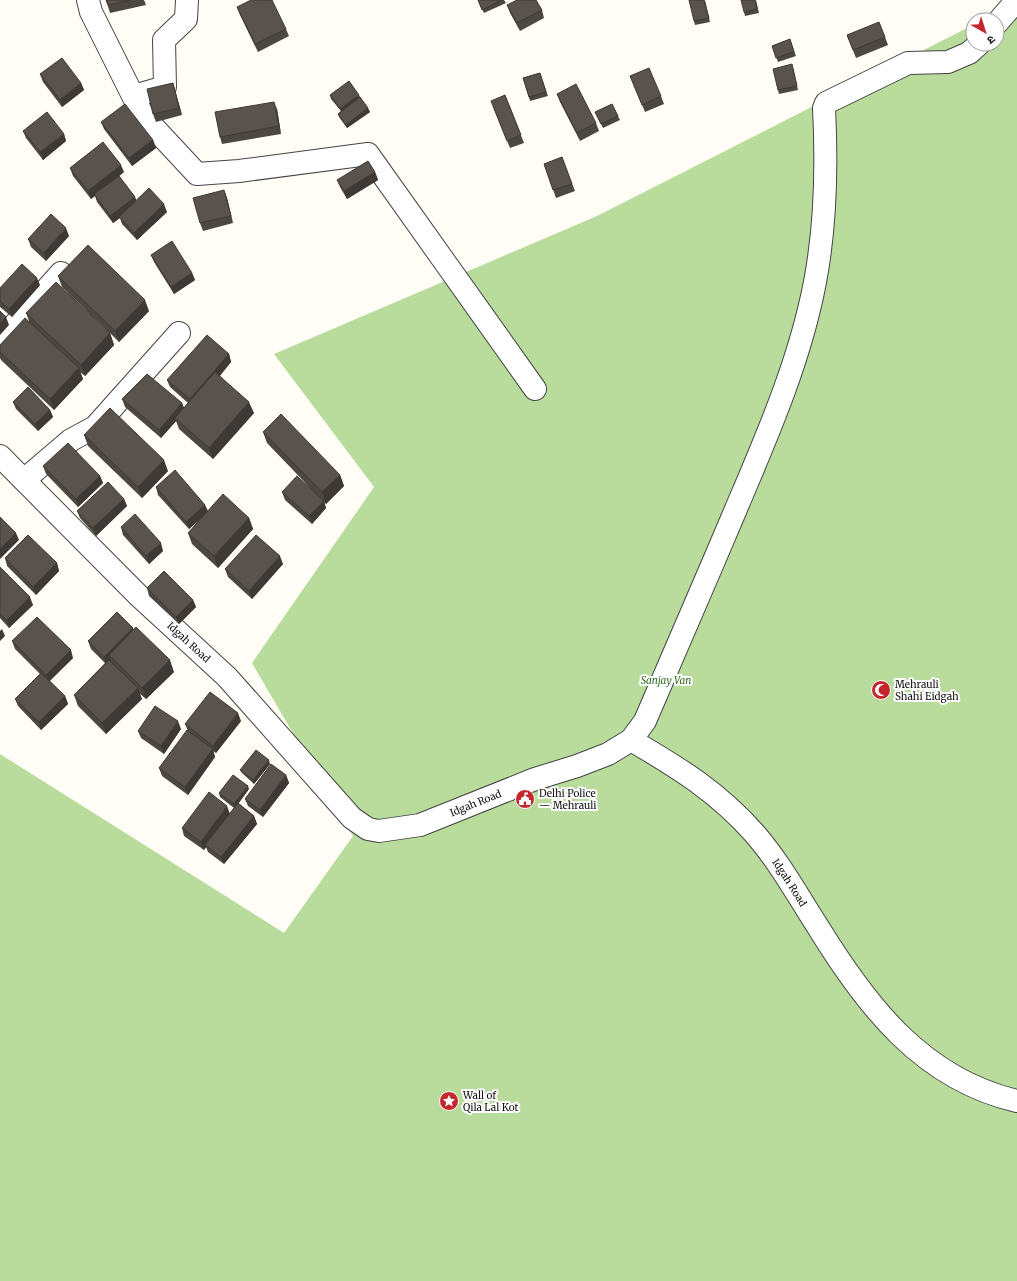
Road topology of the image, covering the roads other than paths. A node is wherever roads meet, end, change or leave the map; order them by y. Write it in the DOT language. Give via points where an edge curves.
graph roads {
  1 [pos="88,0"];
  2 [pos="187,0"];
  3 [pos="1017,0"];
  4 [pos="1005,14"];
  5 [pos="970,52"];
  6 [pos="132,96"];
  7 [pos="61,273"];
  8 [pos="179,333"];
  9 [pos="0,341"];
  10 [pos="535,389"];
  11 [pos="0,456"];
  12 [pos="24,480"];
  13 [pos="631,740"];
  14 [pos="1017,1101"];
  1 -- 6 [label="street" via="91,12"];
  2 -- 6 [label="street" via="186,19 164,40 165,87"];
  3 -- 4 [label="street"];
  5 -- 13 [label="street" via="948,62 908,63 826,103 824,223 814,283 801,337 767,437 645,721"];
  6 -- 10 [label="street" via="143,116 197,174 239,172 368,154"];
  7 -- 9 [label="street"];
  8 -- 12 [label="street" via="95,427 71,440"];
  11 -- 12 [label="street, Idgah Road"];
  12 -- 13 [label="street, Idgah Road" via="140,597 228,677 352,818 368,829 379,831 420,825 535,779 608,754"];
  13 -- 14 [label="street, Idgah Road" via="703,785 755,834 780,865 842,966 870,1003 902,1038 933,1064 968,1084"];
}
